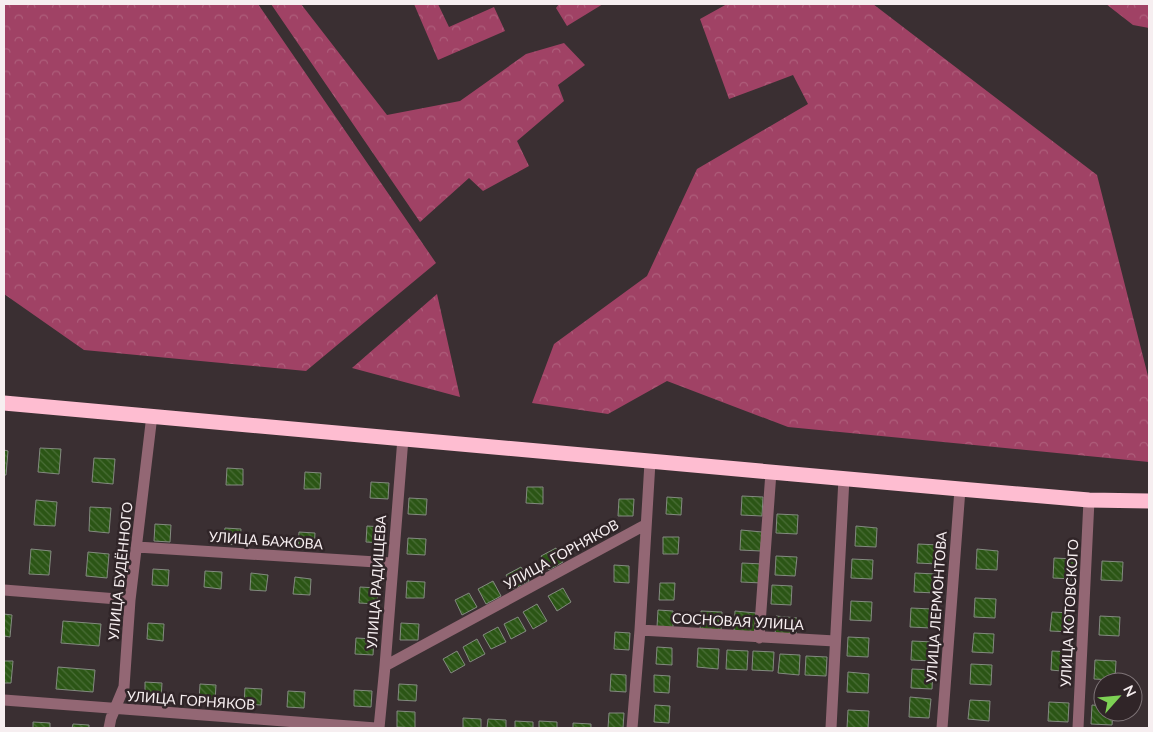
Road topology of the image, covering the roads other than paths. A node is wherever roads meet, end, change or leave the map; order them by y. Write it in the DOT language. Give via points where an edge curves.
graph roads {
  1 [pos="4,402"];
  2 [pos="152,415"];
  3 [pos="403,438"];
  4 [pos="650,462"];
  5 [pos="771,472"];
  6 [pos="844,478"];
  7 [pos="960,489"];
  8 [pos="1090,500"];
  9 [pos="1149,501"];
  10 [pos="646,525"];
  11 [pos="137,547"];
  12 [pos="392,564"];
  13 [pos="4,590"];
  14 [pos="130,600"];
  15 [pos="640,630"];
  16 [pos="759,638"];
  17 [pos="835,642"];
  18 [pos="385,666"];
  19 [pos="4,700"];
  20 [pos="116,709"];
  21 [pos="109,728"];
  22 [pos="377,728"];
  23 [pos="632,728"];
  24 [pos="831,728"];
  25 [pos="942,728"];
  26 [pos="1078,728"];
  1 -- 2 [label="highway"];
  2 -- 3 [label="highway"];
  2 -- 11 [label="street, УЛИЦА БУДЁННОГО"];
  3 -- 4 [label="highway"];
  3 -- 12 [label="street, УЛИЦА РАДИЩЕВА"];
  4 -- 5 [label="highway"];
  4 -- 10 [label="street"];
  5 -- 6 [label="highway"];
  5 -- 16 [label="street"];
  6 -- 7 [label="highway"];
  6 -- 17 [label="street"];
  7 -- 8 [label="highway"];
  7 -- 25 [label="street, УЛИЦА ЛЕРМОНТОВА"];
  8 -- 9 [label="highway"];
  8 -- 26 [label="street, УЛИЦА КОТОВСКОГО"];
  10 -- 15 [label="street"];
  10 -- 18 [label="street, УЛИЦА ГОРНЯКОВ"];
  11 -- 12 [label="street, УЛИЦА БАЖОВА"];
  11 -- 14 [label="street, УЛИЦА БУДЁННОГО"];
  12 -- 18 [label="street, УЛИЦА РАДИЩЕВА"];
  13 -- 14 [label="street"];
  14 -- 20 [label="street, УЛИЦА БУДЁННОГО" via="124,687"];
  15 -- 16 [label="street, СОСНОВАЯ УЛИЦА"];
  15 -- 23 [label="street"];
  16 -- 17 [label="street, СОСНОВАЯ УЛИЦА"];
  17 -- 24 [label="street"];
  18 -- 22 [label="street, УЛИЦА РАДИЩЕВА"];
  19 -- 20 [label="street, УЛИЦА ГОРНЯКОВ"];
  20 -- 21 [label="street, УЛИЦА БУДЁННОГО" via="110,718"];
  20 -- 22 [label="street, УЛИЦА ГОРНЯКОВ"];
}
